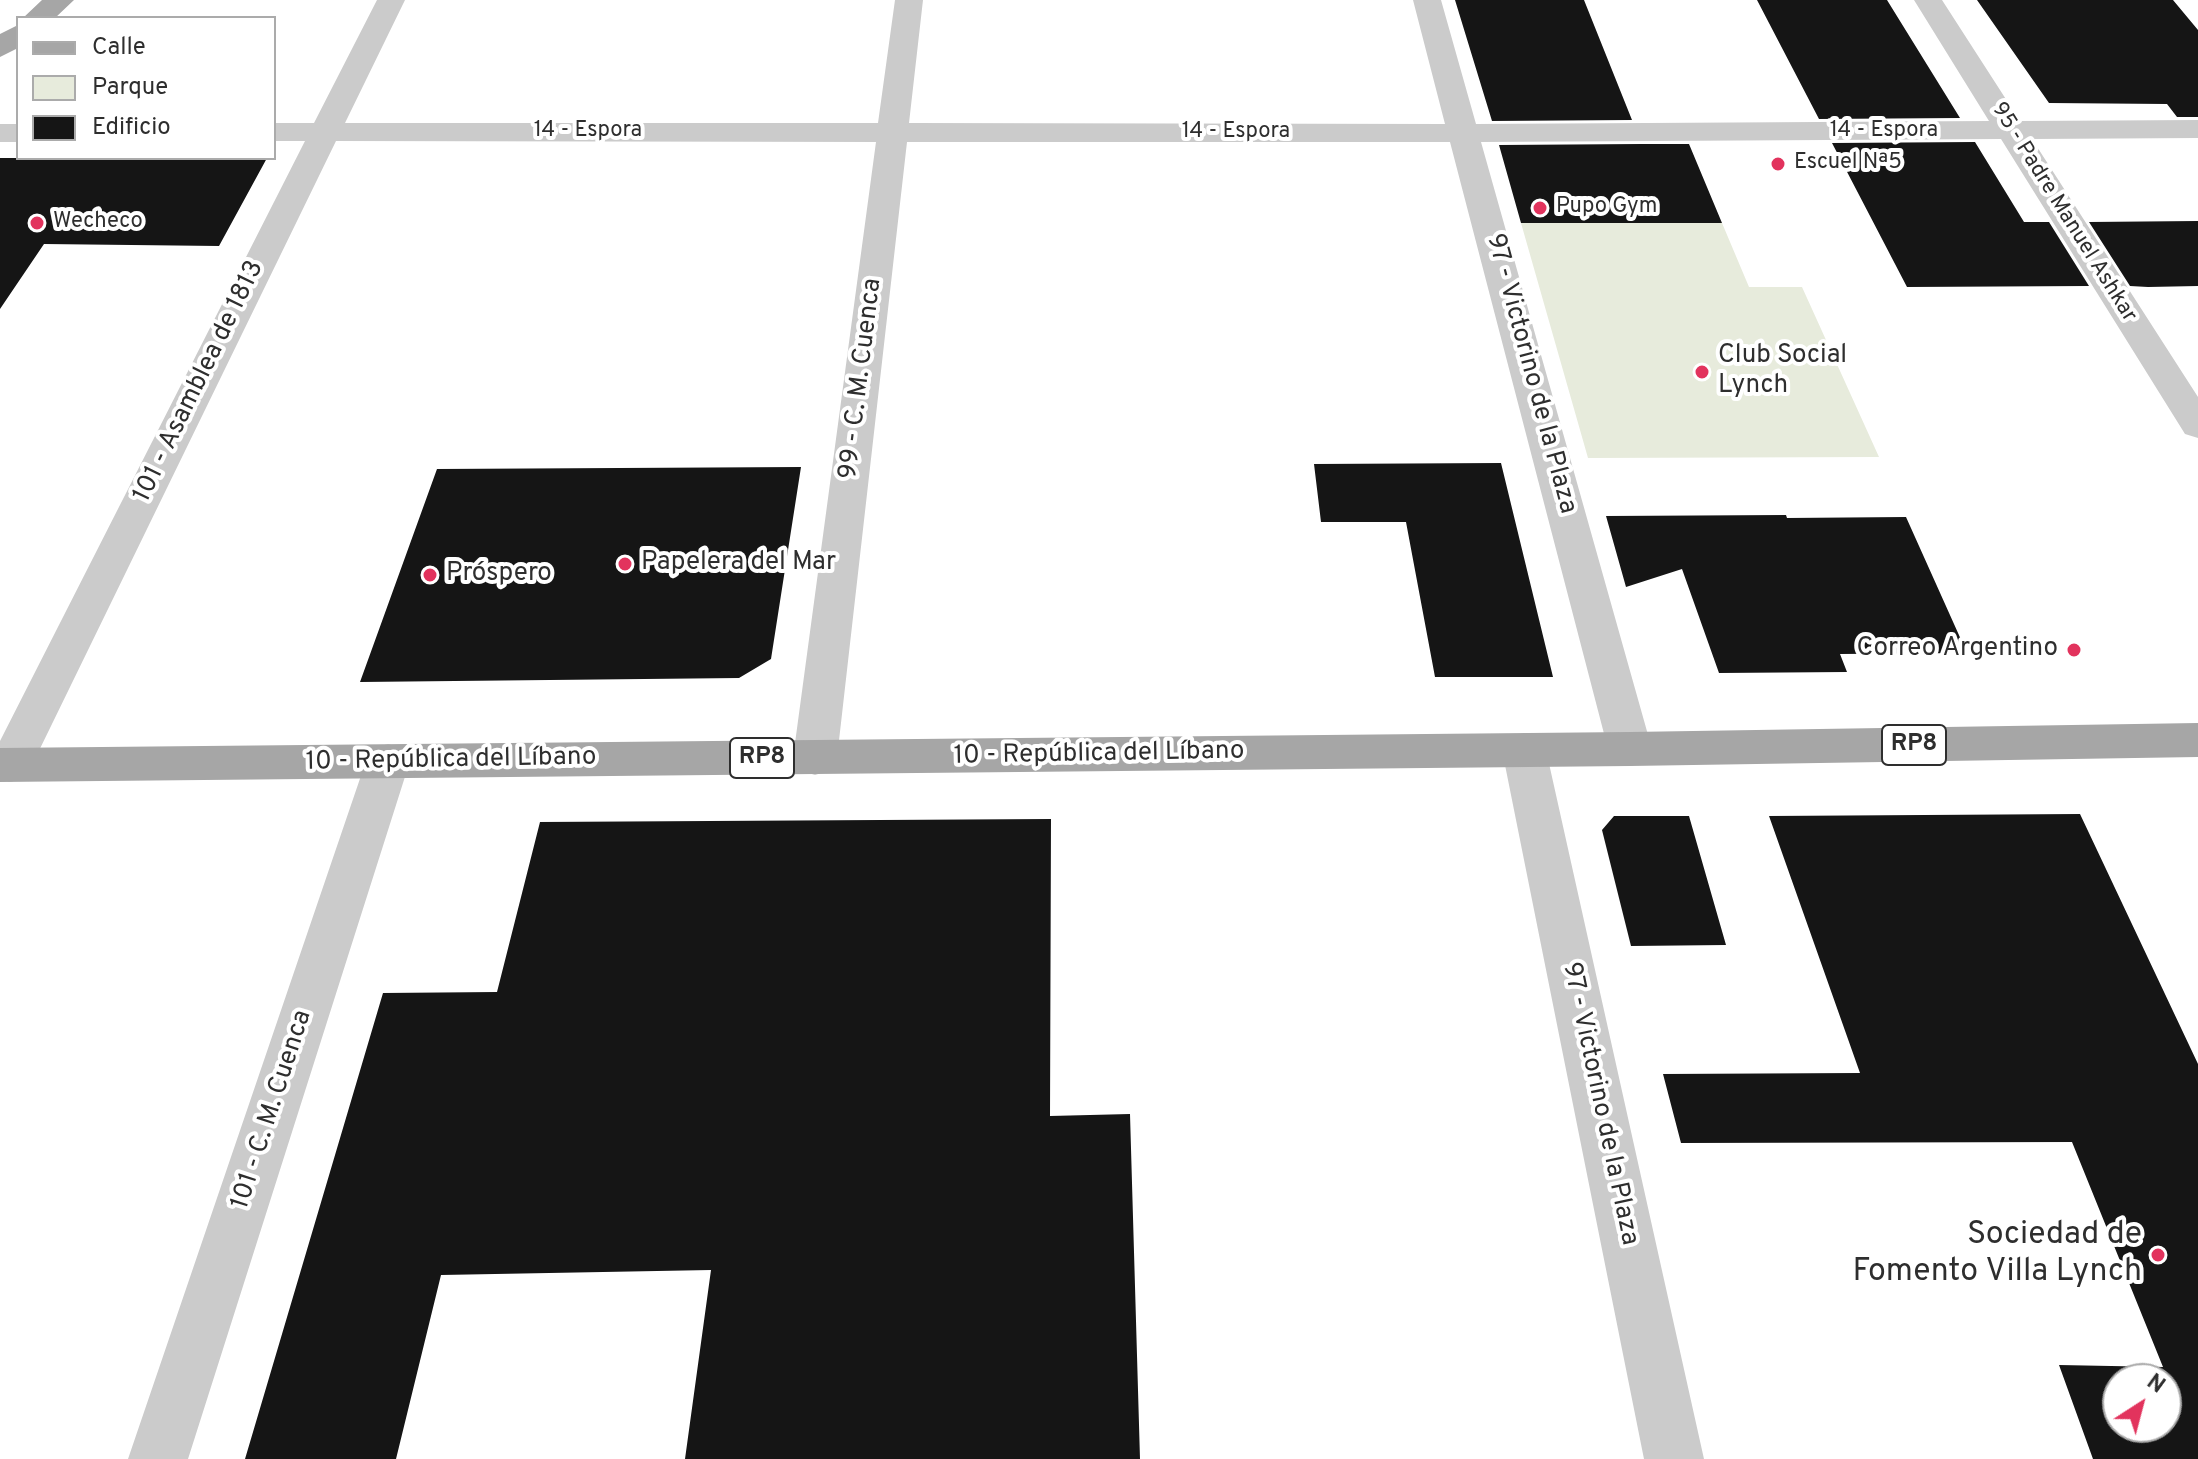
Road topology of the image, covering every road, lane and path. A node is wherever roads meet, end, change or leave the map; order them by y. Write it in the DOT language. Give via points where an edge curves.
graph roads {
  1 [pos="60,0"];
  2 [pos="391,0"];
  3 [pos="909,0"];
  4 [pos="1427,0"];
  5 [pos="1928,0"];
  6 [pos="40,16"];
  7 [pos="16,36"];
  8 [pos="0,48"];
  9 [pos="2198,129"];
  10 [pos="276,132"];
  11 [pos="325,132"];
  12 [pos="893,132"];
  13 [pos="2012,132"];
  14 [pos="1465,133"];
  15 [pos="2198,426"];
  16 [pos="2198,740"];
  17 [pos="1630,749"];
  18 [pos="1524,750"];
  19 [pos="815,758"];
  20 [pos="388,761"];
  21 [pos="5,765"];
  22 [pos="158,1459"];
  23 [pos="1674,1459"];
  1 -- 6 [label="main road"];
  2 -- 11 [label="street, 101 - Asamblea de 1813"];
  3 -- 12 [label="street, 99 - C. M. Cuenca"];
  4 -- 14 [label="street, 97 - Victorino de la Plaza"];
  5 -- 13 [label="street, 95 - Padre Manuel Ashkar"];
  7 -- 8 [label="main road"];
  9 -- 13 [label="street, 14 - Espora"];
  10 -- 11 [label="street, 14 - Espora"];
  11 -- 12 [label="street, 14 - Espora"];
  11 -- 21 [label="street, 101 - Asamblea de 1813"];
  12 -- 14 [label="street, 14 - Espora"];
  12 -- 19 [label="street, 99 - C. M. Cuenca"];
  13 -- 14 [label="street, 14 - Espora"];
  13 -- 15 [label="street, 95 - Padre Manuel Ashkar"];
  14 -- 17 [label="street, 97 - Victorino de la Plaza"];
  16 -- 17 [label="main road, 10 - República del Líbano / RP8"];
  17 -- 18 [label="main road, 10 - República del Líbano / RP8"];
  18 -- 19 [label="main road, 10 - República del Líbano / RP8"];
  18 -- 23 [label="street, 97 - Victorino de la Plaza"];
  19 -- 20 [label="main road, 10 - República del Líbano / RP8"];
  20 -- 21 [label="main road, 10 - República del Líbano / RP8"];
  20 -- 22 [label="street, 101 - C. M. Cuenca"];
}
